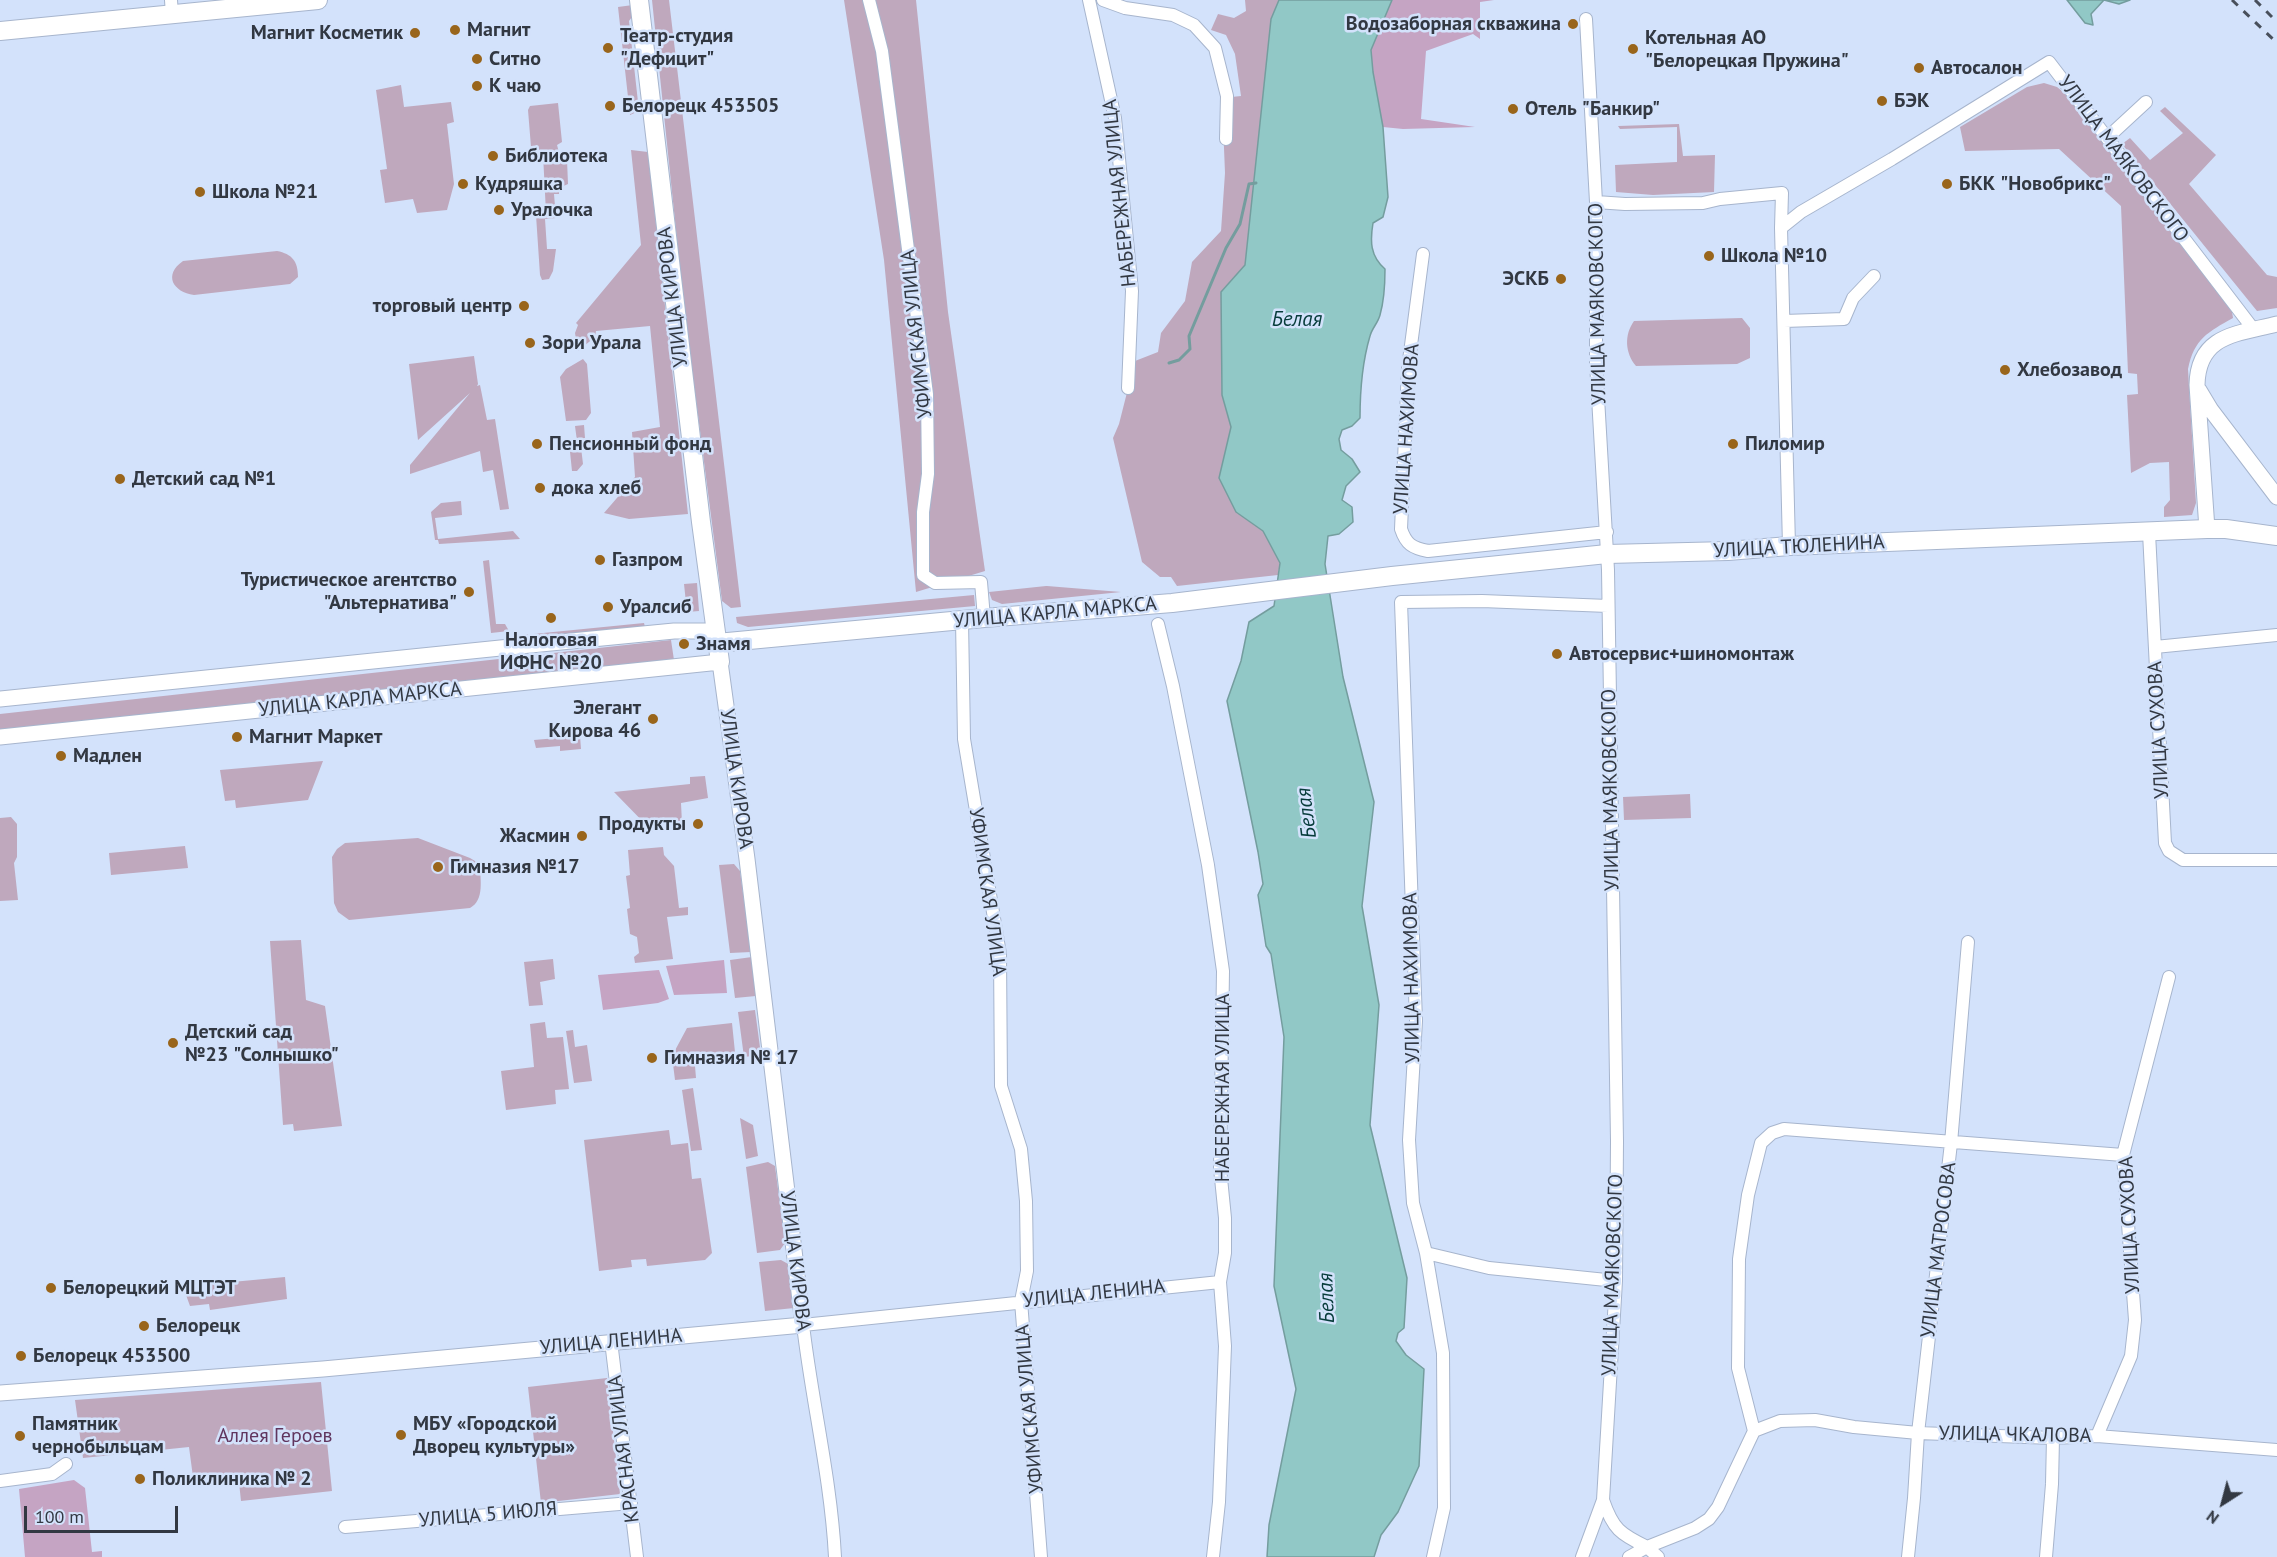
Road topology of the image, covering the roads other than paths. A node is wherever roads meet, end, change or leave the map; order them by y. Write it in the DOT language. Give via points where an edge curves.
graph roads {
  1 [pos="318,0"];
  2 [pos="639,0"];
  3 [pos="869,0"];
  4 [pos="1089,0"];
  5 [pos="1103,0"];
  6 [pos="172,7"];
  7 [pos="1586,19"];
  8 [pos="0,31"];
  9 [pos="2146,102"];
  10 [pos="2107,138"];
  11 [pos="1226,139"];
  12 [pos="1596,202"];
  13 [pos="1782,228"];
  14 [pos="1423,254"];
  15 [pos="1874,276"];
  16 [pos="1784,321"];
  17 [pos="2277,324"];
  18 [pos="2254,330"];
  19 [pos="2197,387"];
  20 [pos="1128,388"];
  21 [pos="2277,497"];
  22 [pos="2207,529"];
  23 [pos="1606,532"];
  24 [pos="2149,533"];
  25 [pos="2277,536"];
  26 [pos="1789,546"];
  27 [pos="1607,554"];
  28 [pos="1392,576"];
  29 [pos="1608,606"];
  30 [pos="984,618"];
  31 [pos="962,620"];
  32 [pos="1158,624"];
  33 [pos="2277,635"];
  34 [pos="716,637"];
  35 [pos="2155,647"];
  36 [pos="720,662"];
  37 [pos="0,699"];
  38 [pos="0,738"];
  39 [pos="2277,860"];
  40 [pos="1968,942"];
  41 [pos="2169,976"];
  42 [pos="1951,1143"];
  43 [pos="2123,1155"];
  44 [pos="1426,1253"];
  45 [pos="1616,1281"];
  46 [pos="1220,1282"];
  47 [pos="1021,1301"];
  48 [pos="803,1325"];
  49 [pos="611,1341"];
  50 [pos="0,1393"];
  51 [pos="1754,1431"];
  52 [pos="1918,1433"];
  53 [pos="2097,1436"];
  54 [pos="2053,1438"];
  55 [pos="2277,1450"];
  56 [pos="66,1464"];
  57 [pos="0,1480"];
  58 [pos="1603,1500"];
  59 [pos="631,1503"];
  60 [pos="345,1527"];
  61 [pos="1647,1547"];
  62 [pos="637,1557"];
  63 [pos="835,1557"];
  64 [pos="1041,1557"];
  65 [pos="1212,1557"];
  66 [pos="1433,1557"];
  67 [pos="1582,1557"];
  68 [pos="1629,1557"];
  69 [pos="1658,1557"];
  70 [pos="1908,1557"];
  71 [pos="2046,1557"];
  1 -- 6 [label="main road"];
  2 -- 34 [label="main road, УЛИЦА КИРОВА"];
  3 -- 30 [label="street, УФИМСКАЯ УЛИЦА" via="882,51 927,394 923,575 935,583 981,582"];
  4 -- 20 [label="street, НАБЕРЕЖНАЯ УЛИЦА" via="1116,130 1132,291"];
  5 -- 11 [label="street" via="1125,8 1173,15 1194,25 1215,48 1227,96"];
  6 -- 8 [label="main road"];
  7 -- 12 [label="street, УЛИЦА МАЯКОВСКОГО"];
  9 -- 10 [label="street"];
  10 -- 13 [label="street, УЛИЦА МАЯКОВСКОГО" via="2049,62 1801,212"];
  10 -- 18 [label="street, УЛИЦА МАЯКОВСКОГО"];
  12 -- 13 [label="street" via="1703,203 1782,193"];
  12 -- 23 [label="street, УЛИЦА МАЯКОВСКОГО" via="1596,363"];
  13 -- 16 [label="street"];
  14 -- 23 [label="street, УЛИЦА НАХИМОВА" via="1408,368 1401,529 1405,542 1428,551"];
  15 -- 16 [label="street" via="1853,298 1844,319"];
  16 -- 26 [label="street"];
  17 -- 18 [label="street"];
  18 -- 19 [label="street" via="2221,339 2210,347 2200,362"];
  19 -- 21 [label="street"];
  19 -- 22 [label="street"];
  22 -- 24 [label="main road, УЛИЦА ТЮЛЕНИНА"];
  22 -- 25 [label="main road, УЛИЦА ТЮЛЕНИНА"];
  23 -- 27 [label="street, УЛИЦА МАЯКОВСКОГО"];
  24 -- 26 [label="main road, УЛИЦА ТЮЛЕНИНА"];
  24 -- 35 [label="street, УЛИЦА СУХОВА"];
  26 -- 27 [label="main road, УЛИЦА ТЮЛЕНИНА"];
  27 -- 28 [label="main road, УЛИЦА ТЮЛЕНИНА"];
  27 -- 29 [label="street, УЛИЦА МАЯКОВСКОГО"];
  28 -- 30 [label="main road, УЛИЦА КАРЛА МАРКСА" via="1172,603"];
  29 -- 44 [label="street, УЛИЦА НАХИМОВА" via="1401,602 1416,1021 1409,1140 1413,1203"];
  29 -- 45 [label="street, УЛИЦА МАЯКОВСКОГО"];
  30 -- 31 [label="main road, УЛИЦА КАРЛА МАРКСА"];
  31 -- 34 [label="main road, УЛИЦА КАРЛА МАРКСА"];
  31 -- 47 [label="street, УФИМСКАЯ УЛИЦА" via="964,739 1000,954 1001,1086 1021,1149 1026,1202 1027,1271"];
  32 -- 46 [label="street, НАБЕРЕЖНАЯ УЛИЦА" via="1208,865 1223,970 1220,1168 1226,1218"];
  33 -- 35 [label="street"];
  34 -- 36 [label="main road, УЛИЦА КИРОВА"];
  34 -- 37 [label="street, УЛИЦА КАРЛА МАРКСА" via="674,631"];
  35 -- 39 [label="street, УЛИЦА СУХОВА" via="2165,843 2169,851 2183,860"];
  36 -- 38 [label="street, УЛИЦА КАРЛА МАРКСА"];
  36 -- 48 [label="street, УЛИЦА КИРОВА"];
  40 -- 42 [label="street, УЛИЦА МАТРОСОВА"];
  41 -- 43 [label="street, УЛИЦА СУХОВА"];
  42 -- 43 [label="street"];
  42 -- 51 [label="street" via="1785,1129 1772,1133 1761,1143 1738,1259 1738,1368"];
  42 -- 52 [label="street, УЛИЦА МАТРОСОВА"];
  43 -- 53 [label="street, УЛИЦА СУХОВА" via="2135,1320 2131,1356"];
  44 -- 45 [label="street" via="1489,1268"];
  44 -- 66 [label="street, УЛИЦА НАХИМОВА" via="1443,1353 1444,1508"];
  45 -- 58 [label="street, УЛИЦА МАЯКОВСКОГО"];
  46 -- 47 [label="street, УЛИЦА ЛЕНИНА"];
  46 -- 65 [label="street, НАБЕРЕЖНАЯ УЛИЦА" via="1225,1346 1219,1502"];
  47 -- 48 [label="street, УЛИЦА ЛЕНИНА"];
  47 -- 64 [label="street, УФИМСКАЯ УЛИЦА"];
  48 -- 49 [label="street, УЛИЦА ЛЕНИНА"];
  48 -- 63 [label="street, УЛИЦА КИРОВА"];
  49 -- 50 [label="street, УЛИЦА ЛЕНИНА" via="323,1369"];
  49 -- 59 [label="street, КРАСНАЯ УЛИЦА"];
  51 -- 52 [label="street, УЛИЦА ЧКАЛОВА" via="1780,1421 1815,1420"];
  51 -- 61 [label="street" via="1710,1519"];
  52 -- 54 [label="street, УЛИЦА ЧКАЛОВА"];
  52 -- 70 [label="street, УЛИЦА МАТРОСОВА"];
  53 -- 54 [label="street, УЛИЦА ЧКАЛОВА"];
  53 -- 55 [label="street, УЛИЦА ЧКАЛОВА"];
  54 -- 71 [label="street"];
  56 -- 57 [label="street" via="52,1473"];
  58 -- 61 [label="street" via="1617,1530"];
  58 -- 67 [label="street, УЛИЦА МАЯКОВСКОГО"];
  59 -- 60 [label="street, УЛИЦА 5 ИЮЛЯ"];
  59 -- 62 [label="street, КРАСНАЯ УЛИЦА"];
  61 -- 68 [label="street"];
  61 -- 69 [label="street"];
}
